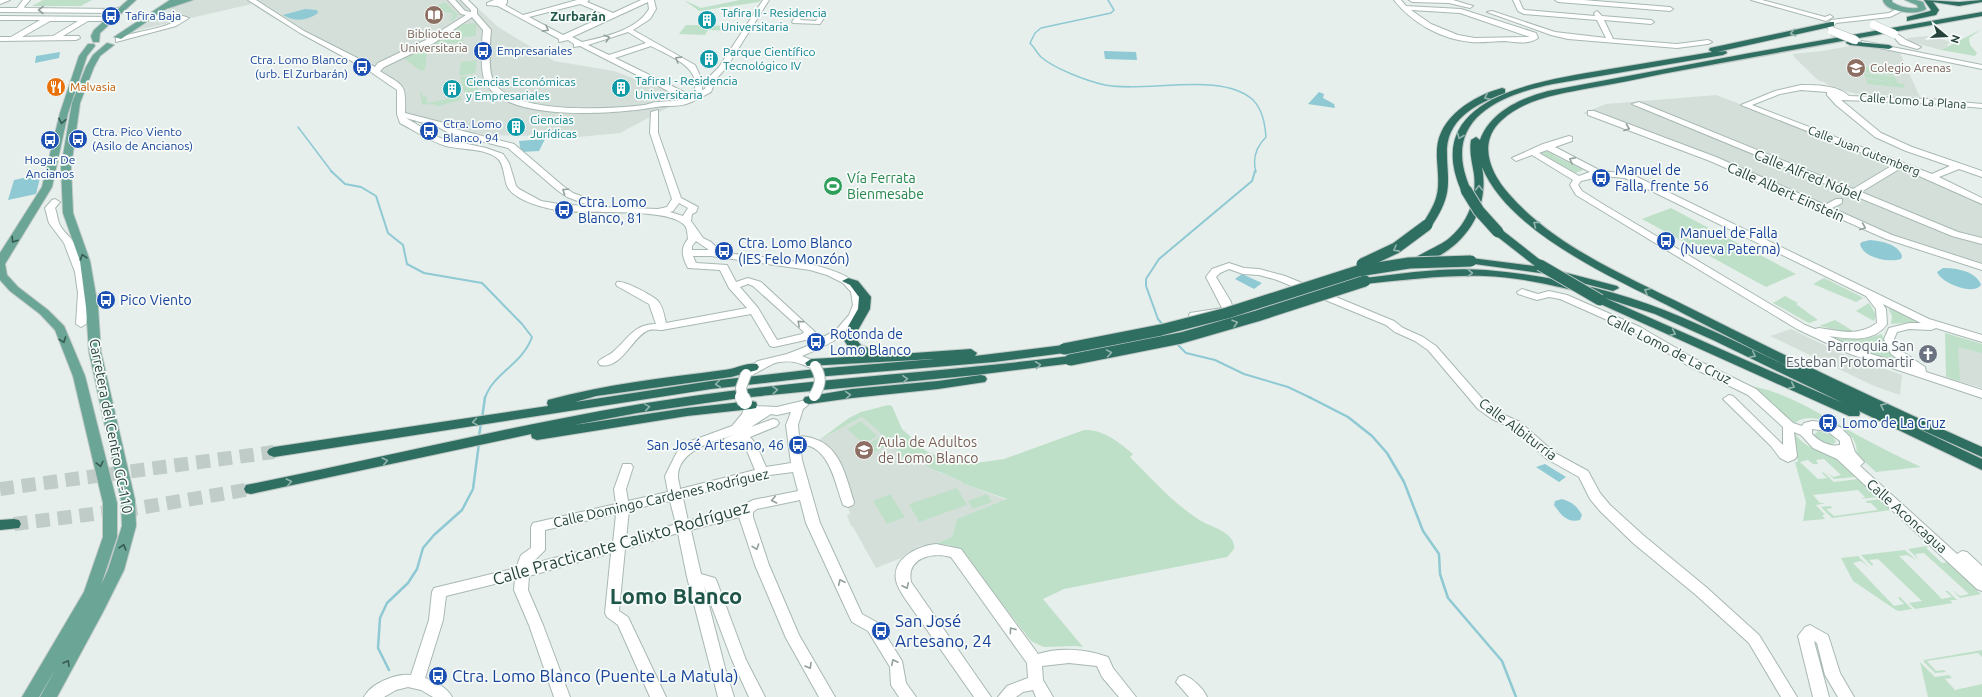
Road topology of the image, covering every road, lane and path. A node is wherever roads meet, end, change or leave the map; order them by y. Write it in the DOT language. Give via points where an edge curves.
graph roads {
  1 [pos="7,0"];
  2 [pos="27,0"];
  3 [pos="132,0"];
  4 [pos="175,0"];
  5 [pos="189,0"];
  6 [pos="451,0"];
  7 [pos="464,0"];
  8 [pos="554,0"];
  9 [pos="646,0"];
  10 [pos="651,0"];
  11 [pos="766,0"];
  12 [pos="1397,0"];
  13 [pos="1412,0"];
  14 [pos="1447,0"];
  15 [pos="1516,0"];
  16 [pos="1558,0"];
  17 [pos="1664,0"];
  18 [pos="1754,0"];
  19 [pos="1767,0"];
  20 [pos="1888,0"];
  21 [pos="1909,0"];
  22 [pos="1928,0"];
  23 [pos="1932,0"];
  24 [pos="1980,0"];
  25 [pos="255,1"];
  26 [pos="583,1"];
  27 [pos="1591,1"];
  28 [pos="0,2"];
  29 [pos="504,2"];
  30 [pos="561,6"];
  31 [pos="1895,7"];
  32 [pos="1406,8"];
  33 [pos="1982,8"];
  34 [pos="122,9"];
  35 [pos="0,10"];
  36 [pos="23,10"];
  37 [pos="64,10"];
  38 [pos="1915,10"];
  39 [pos="100,11"];
  40 [pos="157,12"];
  41 [pos="472,12"];
  42 [pos="612,15"];
  43 [pos="1982,15"];
  44 [pos="522,16"];
  45 [pos="4,18"];
  46 [pos="49,18"];
  47 [pos="1599,18"];
  48 [pos="87,19"];
  49 [pos="110,19"];
  50 [pos="481,22"];
  51 [pos="1652,22"];
  52 [pos="0,23"];
  53 [pos="457,24"];
  54 [pos="1872,25"];
  55 [pos="1832,26"];
  56 [pos="629,30"];
  57 [pos="1896,36"];
  58 [pos="76,38"];
  59 [pos="563,38"];
  60 [pos="0,39"];
  61 [pos="13,39"];
  62 [pos="54,39"];
  63 [pos="118,39"];
  64 [pos="1611,40"];
  65 [pos="1708,42"];
  66 [pos="1852,42"];
  67 [pos="94,43"];
  68 [pos="652,43"];
  69 [pos="1865,43"];
  70 [pos="580,44"];
  71 [pos="110,45"];
  72 [pos="569,46"];
  73 [pos="1889,48"];
  74 [pos="593,52"];
  75 [pos="1750,55"];
  76 [pos="608,58"];
  77 [pos="1982,62"];
  78 [pos="1694,67"];
  79 [pos="1982,67"];
  80 [pos="371,68"];
  81 [pos="1633,68"];
  82 [pos="1593,72"];
  83 [pos="1835,95"];
  84 [pos="690,98"];
  85 [pos="1636,104"];
  86 [pos="1982,106"];
  87 [pos="649,110"];
  88 [pos="1591,113"];
  89 [pos="401,114"];
  90 [pos="1569,139"];
  91 [pos="1546,146"];
  92 [pos="1532,152"];
  93 [pos="1516,158"];
  94 [pos="1901,164"];
  95 [pos="1958,166"];
  96 [pos="1598,173"];
  97 [pos="1982,174"];
  98 [pos="1934,178"];
  99 [pos="1578,179"];
  100 [pos="1853,193"];
  101 [pos="1976,194"];
  102 [pos="1839,201"];
  103 [pos="1982,201"];
  104 [pos="55,202"];
  105 [pos="675,206"];
  106 [pos="598,209"];
  107 [pos="1824,209"];
  108 [pos="686,221"];
  109 [pos="692,231"];
  110 [pos="1982,240"];
  111 [pos="718,254"];
  112 [pos="688,257"];
  113 [pos="1982,267"];
  114 [pos="848,281"];
  115 [pos="1365,281"];
  116 [pos="621,284"];
  117 [pos="733,286"];
  118 [pos="1522,292"];
  119 [pos="1868,293"];
  120 [pos="754,310"];
  121 [pos="1194,315"];
  122 [pos="87,326"];
  123 [pos="662,327"];
  124 [pos="1801,327"];
  125 [pos="1958,332"];
  126 [pos="1982,339"];
  127 [pos="1744,340"];
  128 [pos="813,347"];
  129 [pos="1063,347"];
  130 [pos="788,358"];
  131 [pos="892,358"];
  132 [pos="604,362"];
  133 [pos="811,364"];
  134 [pos="1006,369"];
  135 [pos="750,370"];
  136 [pos="1939,380"];
  137 [pos="615,394"];
  138 [pos="1982,394"];
  139 [pos="812,398"];
  140 [pos="1729,399"];
  141 [pos="748,404"];
  142 [pos="798,407"];
  143 [pos="772,411"];
  144 [pos="608,419"];
  145 [pos="773,423"];
  146 [pos="792,425"];
  147 [pos="1789,426"];
  148 [pos="1805,432"];
  149 [pos="736,436"];
  150 [pos="795,440"];
  151 [pos="1846,447"];
  152 [pos="1831,450"];
  153 [pos="274,452"];
  154 [pos="1982,452"];
  155 [pos="627,467"];
  156 [pos="797,467"];
  157 [pos="1982,467"];
  158 [pos="762,472"];
  159 [pos="251,489"];
  160 [pos="674,494"];
  161 [pos="804,494"];
  162 [pos="848,502"];
  163 [pos="623,508"];
  164 [pos="746,510"];
  165 [pos="682,526"];
  166 [pos="619,546"];
  167 [pos="524,566"];
  168 [pos="1982,574"];
  169 [pos="694,577"];
  170 [pos="1982,584"];
  171 [pos="1035,662"];
  172 [pos="417,680"];
  173 [pos="1184,682"];
  174 [pos="1036,683"];
  175 [pos="377,693"];
  176 [pos="30,697"];
  177 [pos="48,697"];
  178 [pos="444,697"];
  179 [pos="562,697"];
  180 [pos="658,697"];
  181 [pos="726,697"];
  182 [pos="757,697"];
  183 [pos="827,697"];
  184 [pos="908,697"];
  185 [pos="983,697"];
  186 [pos="1006,697"];
  187 [pos="1045,697"];
  188 [pos="1128,697"];
  189 [pos="1199,697"];
  190 [pos="1789,697"];
  191 [pos="1821,697"];
  192 [pos="1846,697"];
  1 -- 28 [label="street"];
  2 -- 36 [label="street" via="20,5"];
  3 -- 34 [label="main road"];
  4 -- 40 [label="main road"];
  5 -- 40 [label="main road"];
  6 -- 41 [label="street"];
  7 -- 41 [label="street"];
  8 -- 30 [label="street"];
  9 -- 42 [label="street"];
  10 -- 56 [label="street" via="653,10"];
  11 -- 84 [label="street" via="722,68 712,91 705,96"];
  12 -- 32 [label="street"];
  13 -- 14 [label="street"];
  14 -- 64 [label="street" via="1553,34"];
  15 -- 47 [label="street" via="1520,10 1524,12"];
  16 -- 27 [label="street"];
  17 -- 27 [label="street" via="1670,9"];
  18 -- 19 [label="street" via="1830,17"];
  20 -- 31 [label="main road" via="1888,3"];
  21 -- 38 [label="main road" via="1922,7"];
  22 -- 54 [label="highway" via="1935,10 1932,14"];
  23 -- 24 [label="highway" via="1959,4"];
  25 -- 80 [label="street" via="302,32"];
  26 -- 30 [label="street"];
  26 -- 42 [label="street"];
  27 -- 47 [label="street"];
  29 -- 41 [label="street" via="490,4"];
  29 -- 44 [label="street"];
  30 -- 44 [label="street"];
  31 -- 38 [label="main road"];
  31 -- 55 [label="street" via="1899,11 1842,20"];
  32 -- 32 [label="street" via="1412,16 1433,30 1467,39 1520,41 1534,38 1533,35 1461,11"];
  33 -- 54 [label="highway"];
  34 -- 39 [label="street"];
  34 -- 49 [label="main road, Carretera del Centro GC-110"];
  35 -- 36 [label="street"];
  37 -- 36 [label="street, one-way"];
  36 -- 45 [label="street"];
  37 -- 39 [label="street"];
  37 -- 46 [label="street"];
  38 -- 54 [label="street" via="1872,19 1869,21"];
  39 -- 48 [label="street"];
  40 -- 63 [label="main road"];
  40 -- 63 [label="street" via="156,17 186,18 178,23"];
  41 -- 50 [label="street"];
  41 -- 53 [label="street"];
  41 -- 80 [label="street"];
  42 -- 59 [label="street"];
  43 -- 75 [label="highway"];
  44 -- 59 [label="street, one-way"];
  45 -- 46 [label="street"];
  45 -- 52 [label="street"];
  46 -- 48 [label="street"];
  46 -- 61 [label="street"];
  47 -- 51 [label="street"];
  47 -- 64 [label="street"];
  48 -- 49 [label="street"];
  48 -- 62 [label="street"];
  49 -- 67 [label="main road, Carretera del Centro GC-110" via="97,32"];
  50 -- 53 [label="street"];
  50 -- 87 [label="street" via="487,30 481,73 483,84 487,91 504,102 552,112"];
  53 -- 80 [label="street" via="431,41"];
  54 -- 55 [label="street" via="1845,21"];
  54 -- 57 [label="street, bridge"];
  54 -- 81 [label="highway"];
  55 -- 66 [label="street, bridge"];
  55 -- 82 [label="highway, one-way"];
  56 -- 68 [label="street"];
  70 -- 56 [label="street, one-way"];
  57 -- 69 [label="street" via="1892,43"];
  57 -- 77 [label="street" via="1914,47"];
  58 -- 62 [label="street"];
  59 -- 70 [label="street"];
  59 -- 72 [label="street" via="562,41"];
  60 -- 61 [label="street"];
  61 -- 62 [label="street"];
  63 -- 67 [label="main road" via="107,37"];
  63 -- 71 [label="main road"];
  64 -- 65 [label="street" via="1677,46"];
  66 -- 69 [label="highway"];
  66 -- 73 [label="highway"];
  66 -- 78 [label="highway"];
  67 -- 71 [label="main road"];
  67 -- 176 [label="main road, Carretera del Centro GC-110, one-way" via="83,56 64,113 49,183 0,264 2,276 60,329 79,376 110,503 110,537 90,593"];
  68 -- 76 [label="street"];
  84 -- 68 [label="street, one-way" via="699,90 696,72"];
  69 -- 73 [label="street"];
  70 -- 72 [label="street"];
  70 -- 74 [label="street"];
  122 -- 71 [label="main road, Carretera del Centro GC-110, one-way" via="90,295 85,261 68,213 66,167 76,103 97,55"];
  72 -- 74 [label="street"];
  73 -- 79 [label="street"];
  74 -- 76 [label="street"];
  75 -- 78 [label="highway"];
  115 -- 75 [label="highway, one-way, bridge" via="1427,258 1444,248 1472,220 1478,204 1479,176 1475,145 1478,132 1487,120 1502,108 1524,97 1560,88"];
  76 -- 84 [label="street"];
  127 -- 78 [label="highway, one-way" via="1616,274 1551,235 1533,222 1505,195 1491,176 1484,158 1482,146 1494,121 1520,103 1564,90"];
  80 -- 89 [label="street" via="402,91"];
  81 -- 82 [label="highway"];
  81 -- 157 [label="highway, one-way, bridge" via="1556,81 1522,90 1475,114 1460,134 1456,149 1458,174 1479,211 1498,232 1540,264 1600,300"];
  82 -- 129 [label="highway, one-way, bridge" via="1508,88 1475,102 1453,119 1446,131 1442,147 1441,197 1436,210 1426,225 1409,242 1371,262 1221,310"];
  83 -- 86 [label="street, Calle Lomo La Plana"];
  83 -- 94 [label="street, Calle Juan Gutemberg" via="1810,88 1770,94 1745,105"];
  83 -- 95 [label="street" via="1878,135"];
  84 -- 87 [label="street" via="664,106 663,110"];
  85 -- 100 [label="street, Calle Alfred Nóbel"];
  87 -- 105 [label="street" via="653,132 675,186"];
  88 -- 107 [label="street, Calle Albert Einstein, one-way" via="1712,159"];
  106 -- 89 [label="street, one-way" via="594,204 570,195 560,188 507,144 452,131 441,125"];
  89 -- 106 [label="street" via="403,121 437,140 500,156 516,191 538,203 565,208"];
  90 -- 91 [label="street"];
  91 -- 92 [label="street"];
  96 -- 91 [label="street, one-way"];
  92 -- 93 [label="street"];
  92 -- 99 [label="street"];
  94 -- 98 [label="street, Calle Juan Gutemberg"];
  94 -- 100 [label="street"];
  95 -- 97 [label="street"];
  95 -- 98 [label="street"];
  96 -- 99 [label="street"];
  96 -- 119 [label="street" via="1628,176"];
  98 -- 101 [label="street, Calle Juan Gutemberg"];
  99 -- 124 [label="street" via="1574,185 1579,193"];
  100 -- 110 [label="street, Calle Alfred Nóbel" via="1955,234"];
  101 -- 103 [label="street"];
  102 -- 107 [label="street"];
  104 -- 122 [label="street" via="50,208 54,214 54,222 69,244 78,268"];
  105 -- 106 [label="street" via="657,212"];
  105 -- 108 [label="street"];
  105 -- 108 [label="street" via="693,207"];
  107 -- 113 [label="street, Calle Albert Einstein, one-way" via="1889,237"];
  108 -- 109 [label="street"];
  109 -- 111 [label="street"];
  109 -- 112 [label="street" via="692,239 687,246"];
  111 -- 112 [label="street" via="698,253"];
  111 -- 114 [label="street" via="819,269 837,274"];
  112 -- 117 [label="street" via="692,266 723,267"];
  114 -- 128 [label="street" via="856,292 856,312 845,328"];
  114 -- 131 [label="highway" via="854,283 864,297 864,309 848,338 851,344 866,352"];
  134 -- 115 [label="highway, one-way, bridge" via="1070,360 1181,338"];
  115 -- 157 [label="highway, one-way" via="1431,274 1485,273 1540,280 1590,290 1635,303 1717,337"];
  116 -- 123 [label="street" via="653,302"];
  117 -- 120 [label="street"];
  120 -- 117 [label="street, one-way" via="774,344 806,338 810,332 757,284 748,281"];
  118 -- 147 [label="street, Calle Lomo de La Cruz" via="1537,296 1549,294 1563,297 1636,329 1691,362 1752,392"];
  119 -- 124 [label="street" via="1881,308 1882,324 1870,333 1851,336"];
  119 -- 125 [label="street" via="1925,321"];
  120 -- 123 [label="street"];
  121 -- 190 [label="street, Calle Albiturría" via="1228,310 1211,277 1216,271 1229,266 1281,278 1390,323 1419,339 1432,348 1482,406 1516,425 1551,456 1584,474 1594,496 1605,508 1754,639"];
  177 -- 122 [label="main road, Carretera del Centro GC-110, one-way" via="101,602 116,570 129,526 128,500"];
  123 -- 132 [label="street" via="647,327 617,355"];
  124 -- 136 [label="street" via="1854,352"];
  125 -- 126 [label="street"];
  125 -- 136 [label="street" via="1928,326 1909,326 1893,330 1889,339 1895,352"];
  127 -- 129 [label="highway, bridge" via="1645,300 1575,277 1534,268 1471,262 1409,263 1358,271 1227,313 1161,330"];
  154 -- 127 [label="highway, one-way"];
  128 -- 130 [label="street"];
  128 -- 133 [label="street"];
  129 -- 131 [label="highway"];
  129 -- 137 [label="highway, one-way" via="994,358"];
  130 -- 133 [label="street"];
  130 -- 135 [label="street" via="773,359"];
  131 -- 133 [label="highway"];
  133 -- 139 [label="street, bridge" via="820,373 822,380"];
  139 -- 134 [label="highway, one-way" via="947,385 980,379"];
  144 -- 134 [label="highway, one-way" via="692,400"];
  135 -- 137 [label="highway"];
  135 -- 141 [label="street, bridge" via="740,384 741,395"];
  136 -- 138 [label="street"];
  137 -- 153 [label="highway, one-way" via="514,416"];
  139 -- 142 [label="street"];
  140 -- 147 [label="street" via="1788,458 1791,456"];
  141 -- 143 [label="street"];
  141 -- 144 [label="highway"];
  141 -- 149 [label="street" via="747,415"];
  142 -- 143 [label="street"];
  142 -- 146 [label="street"];
  143 -- 146 [label="street"];
  143 -- 149 [label="street" via="748,424"];
  159 -- 144 [label="highway, one-way" via="494,436 535,435"];
  145 -- 149 [label="street"];
  146 -- 150 [label="street"];
  147 -- 148 [label="street, Calle Lomo de La Cruz"];
  148 -- 151 [label="street, Calle Aconcagua" via="1808,426 1825,426 1843,436"];
  148 -- 152 [label="street, Calle Aconcagua" via="1816,444"];
  149 -- 158 [label="street" via="750,444"];
  149 -- 160 [label="street" via="696,442 683,453 671,476"];
  150 -- 156 [label="street"];
  150 -- 162 [label="street" via="804,440 820,446 832,456"];
  151 -- 152 [label="street"];
  151 -- 168 [label="street, Calle Aconcagua" via="1850,455"];
  152 -- 170 [label="street, Calle Aconcagua" via="1841,456"];
  155 -- 163 [label="street" via="620,489"];
  156 -- 158 [label="street, Calle Domingo Cardenes Rodríguez"];
  156 -- 161 [label="street"];
  158 -- 160 [label="street, Calle Domingo Cardenes Rodríguez"];
  160 -- 163 [label="street, Calle Domingo Cardenes Rodríguez"];
  160 -- 165 [label="street"];
  161 -- 164 [label="street, Calle Practicante Calixto Rodríguez, one-way" via="753,505"];
  184 -- 161 [label="street, one-way" via="899,685 897,666 873,628 857,618 813,523"];
  163 -- 166 [label="street"];
  163 -- 167 [label="street, Calle Domingo Cardenes Rodríguez" via="538,527 538,550"];
  164 -- 165 [label="street, Calle Practicante Calixto Rodríguez"];
  164 -- 183 [label="street, one-way" via="762,565 790,631"];
  165 -- 166 [label="street, Calle Practicante Calixto Rodríguez"];
  165 -- 169 [label="street"];
  166 -- 167 [label="street, Calle Practicante Calixto Rodríguez"];
  166 -- 180 [label="street" via="612,613 623,621"];
  167 -- 172 [label="street, Calle Practicante Calixto Rodríguez" via="439,592 436,620"];
  167 -- 179 [label="street" via="521,590"];
  169 -- 181 [label="street"];
  169 -- 182 [label="street" via="710,582 739,660"];
  171 -- 174 [label="street" via="1033,669"];
  171 -- 185 [label="street, one-way" via="956,553 931,549 912,557 905,567 902,578 909,593"];
  171 -- 188 [label="street" via="1043,658 1078,656 1103,661 1107,672"];
  172 -- 175 [label="street" via="397,682"];
  172 -- 178 [label="street" via="434,688"];
  173 -- 189 [label="street"];
  174 -- 186 [label="street" via="1025,684 1010,691"];
  174 -- 187 [label="street"];
  191 -- 192 [label="street" via="1805,636 1810,631 1823,639 1833,675"];
}
